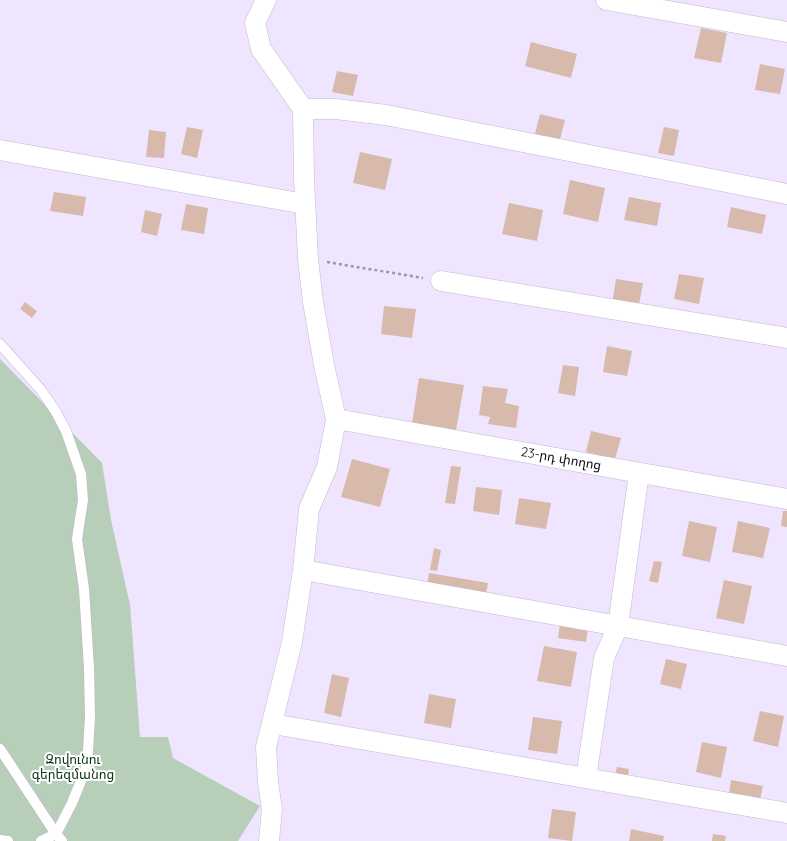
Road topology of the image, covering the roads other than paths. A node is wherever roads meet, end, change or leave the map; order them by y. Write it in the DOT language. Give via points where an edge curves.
graph roads {
  1 [pos="266,0"];
  2 [pos="606,0"];
  3 [pos="787,32"];
  4 [pos="303,109"];
  5 [pos="0,150"];
  6 [pos="787,194"];
  7 [pos="305,204"];
  8 [pos="441,280"];
  9 [pos="787,338"];
  10 [pos="0,344"];
  11 [pos="336,418"];
  12 [pos="639,473"];
  13 [pos="787,499"];
  14 [pos="302,570"];
  15 [pos="618,626"];
  16 [pos="787,656"];
  17 [pos="273,724"];
  18 [pos="0,749"];
  19 [pos="586,778"];
  20 [pos="787,813"];
  21 [pos="59,838"];
  22 [pos="0,840"];
  23 [pos="8,841"];
  24 [pos="41,841"];
  25 [pos="269,841"];
  1 -- 4 [label="street" via="255,22 261,50"];
  2 -- 3 [label="street"];
  4 -- 6 [label="street" via="336,109 386,115"];
  4 -- 7 [label="street"];
  5 -- 7 [label="street"];
  7 -- 11 [label="street" via="313,302"];
  8 -- 9 [label="street"];
  10 -- 21 [label="lane" via="41,390 56,412 66,431 81,474 83,500 77,539 84,589 89,668 88,751 84,771"];
  11 -- 12 [label="street, 23-րդ փողոց"];
  11 -- 14 [label="street" via="327,467 309,509"];
  12 -- 13 [label="street, 23-րդ փողոց"];
  12 -- 15 [label="street"];
  14 -- 15 [label="street"];
  14 -- 17 [label="street" via="292,642"];
  15 -- 16 [label="street"];
  15 -- 19 [label="street" via="604,658"];
  17 -- 19 [label="street"];
  17 -- 25 [label="street" via="266,747 272,809"];
  18 -- 21 [label="lane"];
  19 -- 20 [label="street"];
  21 -- 24 [label="lane"];
  22 -- 23 [label="lane"];
}
